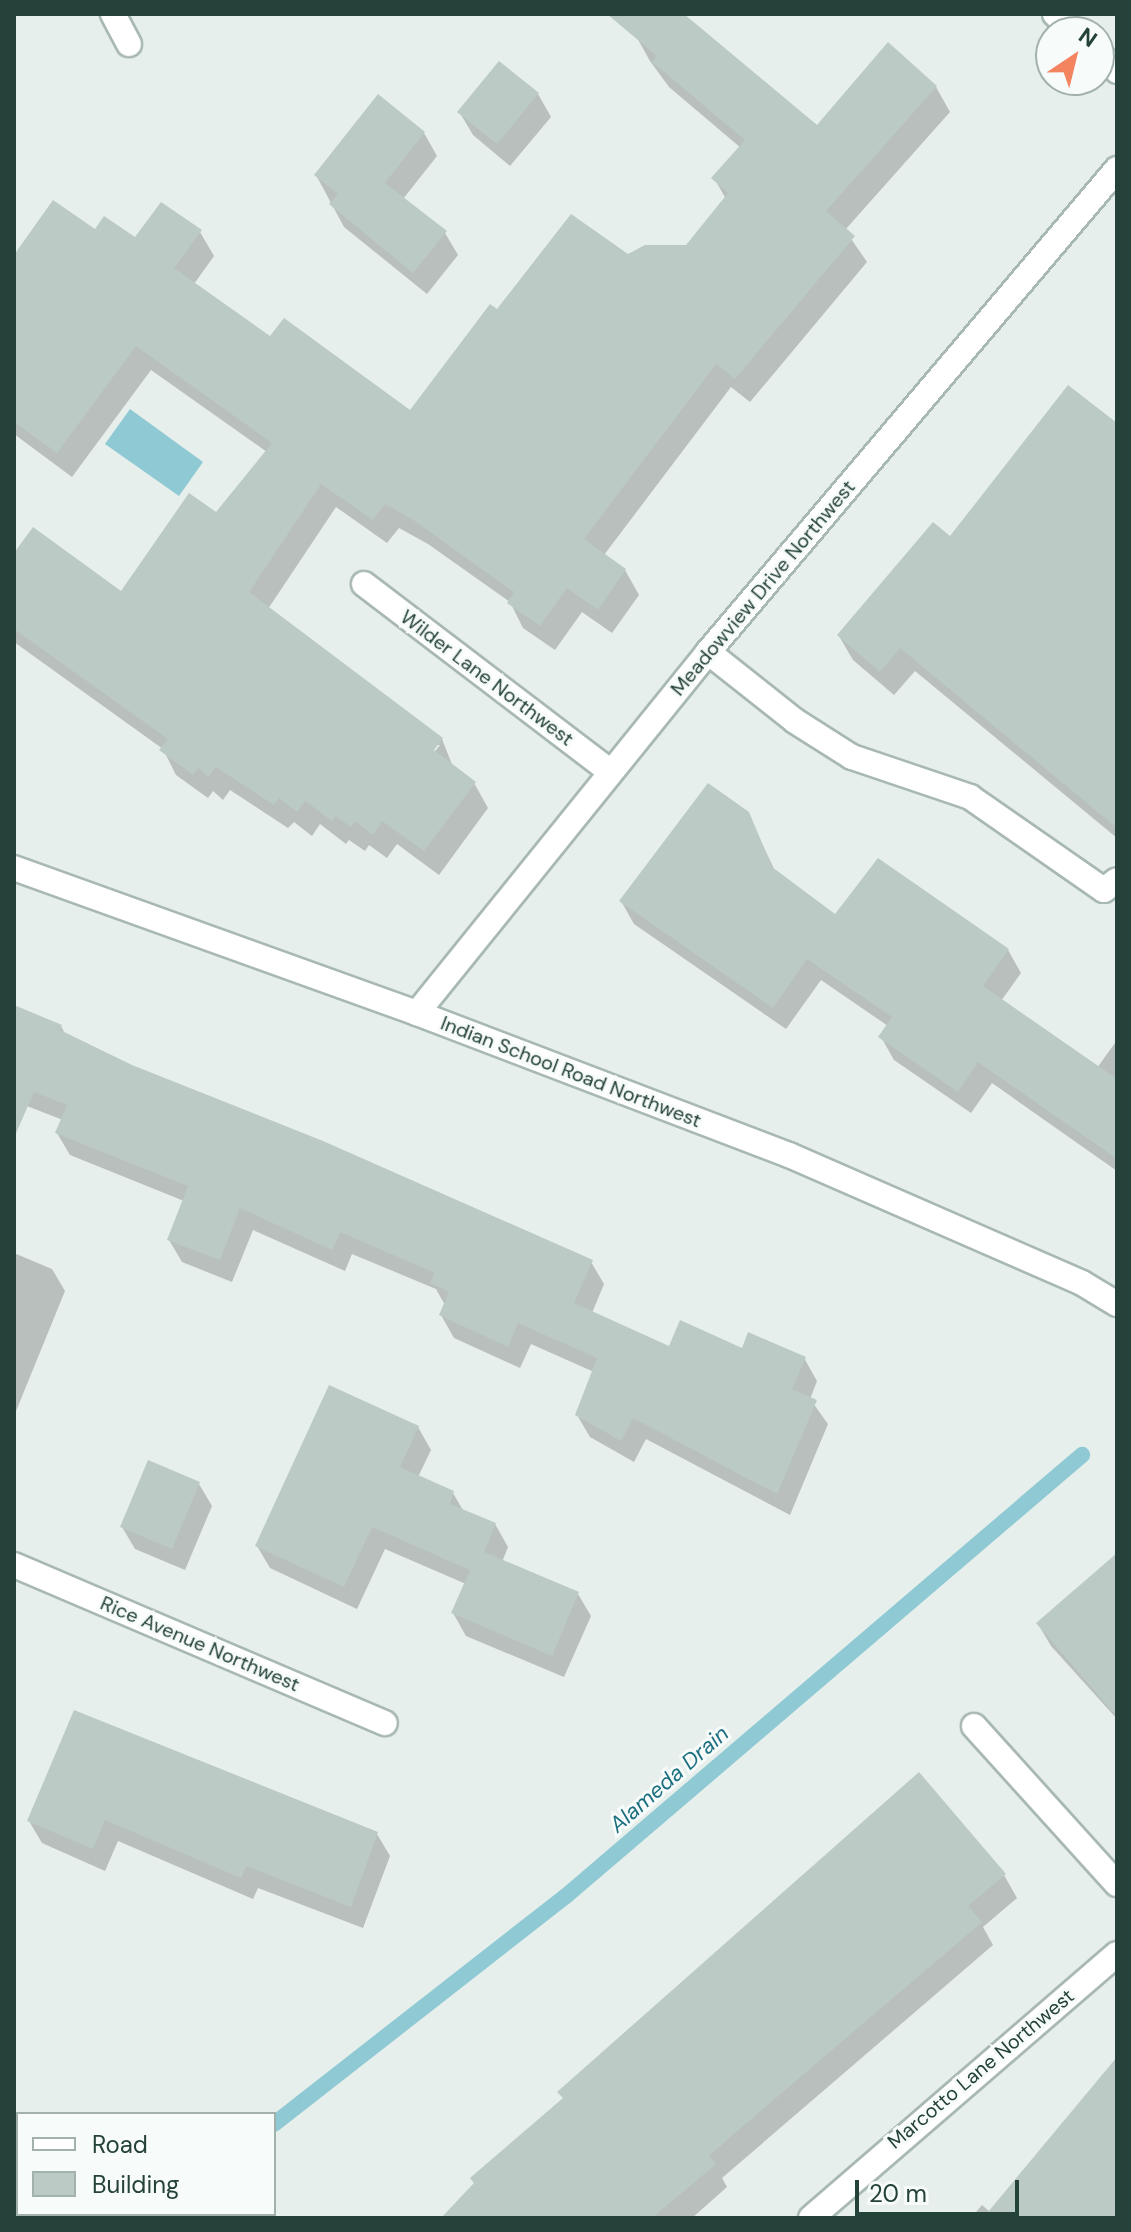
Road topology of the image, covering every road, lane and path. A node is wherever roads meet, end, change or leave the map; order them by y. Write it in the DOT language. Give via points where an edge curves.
graph roads {
  1 [pos="113,14"];
  2 [pos="129,44"];
  3 [pos="1117,169"];
  4 [pos="364,584"];
  5 [pos="708,652"];
  6 [pos="611,772"];
  7 [pos="14,868"];
  8 [pos="1117,880"];
  9 [pos="417,1013"];
  10 [pos="1117,1304"];
  11 [pos="14,1565"];
  12 [pos="385,1723"];
  13 [pos="974,1726"];
  14 [pos="1117,1884"];
  15 [pos="1117,1954"];
  16 [pos="811,2218"];
  1 -- 2 [label="street"];
  3 -- 5 [label="street, Meadowview Drive Northwest"];
  4 -- 6 [label="street, Wilder Lane Northwest"];
  5 -- 6 [label="street, Meadowview Drive Northwest"];
  5 -- 8 [label="street" via="795,721 852,757 970,797 1104,890"];
  6 -- 9 [label="street, Meadowview Drive Northwest"];
  7 -- 9 [label="street, Indian School Road Northwest"];
  9 -- 10 [label="street, Indian School Road Northwest" via="789,1155 1082,1283"];
  11 -- 12 [label="street, Rice Avenue Northwest"];
  13 -- 14 [label="street"];
  15 -- 16 [label="street, Marcotto Lane Northwest"];
}
